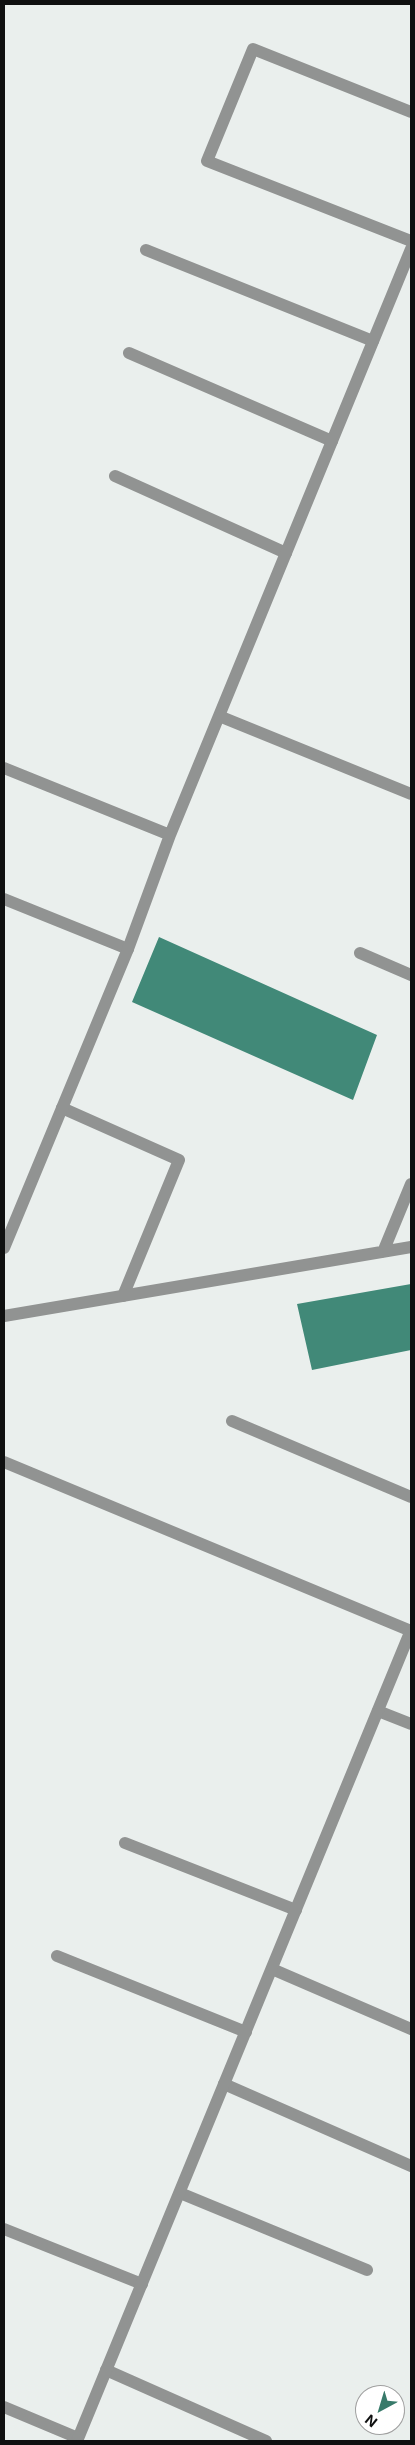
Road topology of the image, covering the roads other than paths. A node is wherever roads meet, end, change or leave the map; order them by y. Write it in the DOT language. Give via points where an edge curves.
graph roads {
  1 [pos="411,112"];
  2 [pos="411,241"];
  3 [pos="411,249"];
  4 [pos="146,250"];
  5 [pos="374,341"];
  6 [pos="129,353"];
  7 [pos="332,441"];
  8 [pos="115,476"];
  9 [pos="286,553"];
  10 [pos="219,716"];
  11 [pos="4,768"];
  12 [pos="411,794"];
  13 [pos="170,835"];
  14 [pos="4,899"];
  15 [pos="128,949"];
  16 [pos="360,953"];
  17 [pos="411,975"];
  18 [pos="62,1108"];
  19 [pos="411,1184"];
  20 [pos="411,1247"];
  21 [pos="4,1248"];
  22 [pos="383,1252"];
  23 [pos="123,1296"];
  24 [pos="4,1316"];
  25 [pos="232,1422"];
  26 [pos="4,1462"];
  27 [pos="411,1497"];
  28 [pos="411,1631"];
  29 [pos="378,1711"];
  30 [pos="411,1724"];
  31 [pos="125,1843"];
  32 [pos="296,1910"];
  33 [pos="57,1956"];
  34 [pos="272,1969"];
  35 [pos="411,2029"];
  36 [pos="246,2032"];
  37 [pos="224,2084"];
  38 [pos="411,2166"];
  39 [pos="180,2192"];
  40 [pos="4,2229"];
  41 [pos="367,2270"];
  42 [pos="142,2284"];
  43 [pos="106,2370"];
  44 [pos="4,2407"];
  45 [pos="78,2439"];
  46 [pos="266,2441"];
  1 -- 2 [label="street" via="253,49 207,161"];
  3 -- 5 [label="street"];
  4 -- 5 [label="street"];
  5 -- 7 [label="street"];
  6 -- 7 [label="street"];
  7 -- 9 [label="street"];
  8 -- 9 [label="street"];
  9 -- 10 [label="street"];
  10 -- 12 [label="street"];
  10 -- 13 [label="street"];
  11 -- 13 [label="street"];
  13 -- 15 [label="street"];
  14 -- 15 [label="street"];
  15 -- 18 [label="street"];
  16 -- 17 [label="street"];
  18 -- 21 [label="street"];
  18 -- 23 [label="street" via="179,1160"];
  19 -- 22 [label="street"];
  20 -- 22 [label="street"];
  22 -- 23 [label="street"];
  23 -- 24 [label="street"];
  25 -- 27 [label="street"];
  26 -- 28 [label="street"];
  28 -- 29 [label="street"];
  29 -- 30 [label="street"];
  29 -- 32 [label="street"];
  31 -- 32 [label="street"];
  32 -- 34 [label="street"];
  33 -- 36 [label="street"];
  34 -- 35 [label="street"];
  34 -- 36 [label="street"];
  36 -- 37 [label="street"];
  37 -- 38 [label="street"];
  37 -- 39 [label="street"];
  39 -- 41 [label="street"];
  39 -- 42 [label="street"];
  40 -- 42 [label="street"];
  42 -- 43 [label="street"];
  43 -- 45 [label="street"];
  43 -- 46 [label="street"];
  44 -- 45 [label="street"];
}
